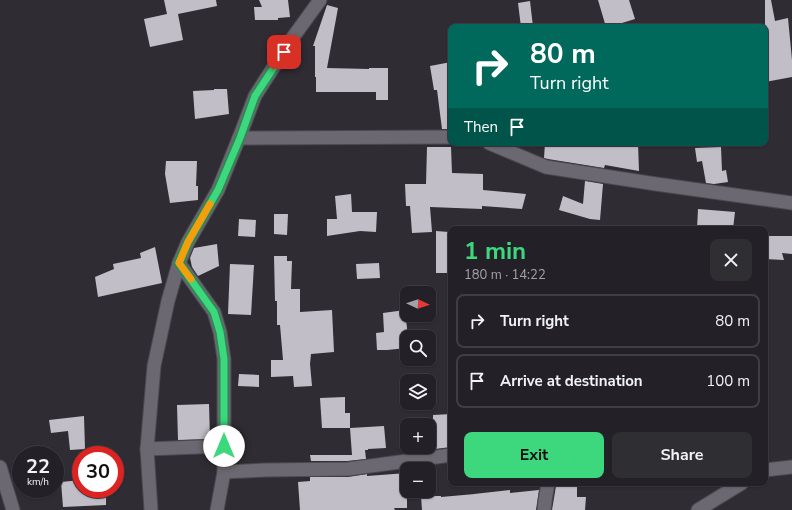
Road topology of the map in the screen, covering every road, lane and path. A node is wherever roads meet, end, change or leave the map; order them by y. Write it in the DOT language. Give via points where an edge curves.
graph roads {
  1 [pos="320,0"];
  2 [pos="448,137"];
  3 [pos="240,138"];
  4 [pos="496,146"];
  5 [pos="792,203"];
  6 [pos="179,263"];
  7 [pos="224,446"];
  8 [pos="147,449"];
  9 [pos="448,455"];
  10 [pos="0,467"];
  11 [pos="792,467"];
  12 [pos="768,470"];
  13 [pos="224,472"];
  14 [pos="548,486"];
  15 [pos="737,486"];
  16 [pos="13,510"];
  17 [pos="150,510"];
  18 [pos="218,510"];
  19 [pos="544,510"];
  20 [pos="698,510"];
  1 -- 3 [label="street" via="255,96"];
  2 -- 3 [label="street"];
  3 -- 6 [label="street" via="218,190"];
  4 -- 5 [label="street" via="546,167"];
  6 -- 7 [label="street" via="214,312 220,332 224,359"];
  6 -- 8 [label="street" via="154,366"];
  7 -- 8 [label="street"];
  7 -- 13 [label="street"];
  8 -- 17 [label="street"];
  9 -- 13 [label="street" via="348,469"];
  10 -- 16 [label="street"];
  11 -- 12 [label="street"];
  13 -- 18 [label="street"];
  14 -- 19 [label="street"];
  15 -- 20 [label="street"];
}
